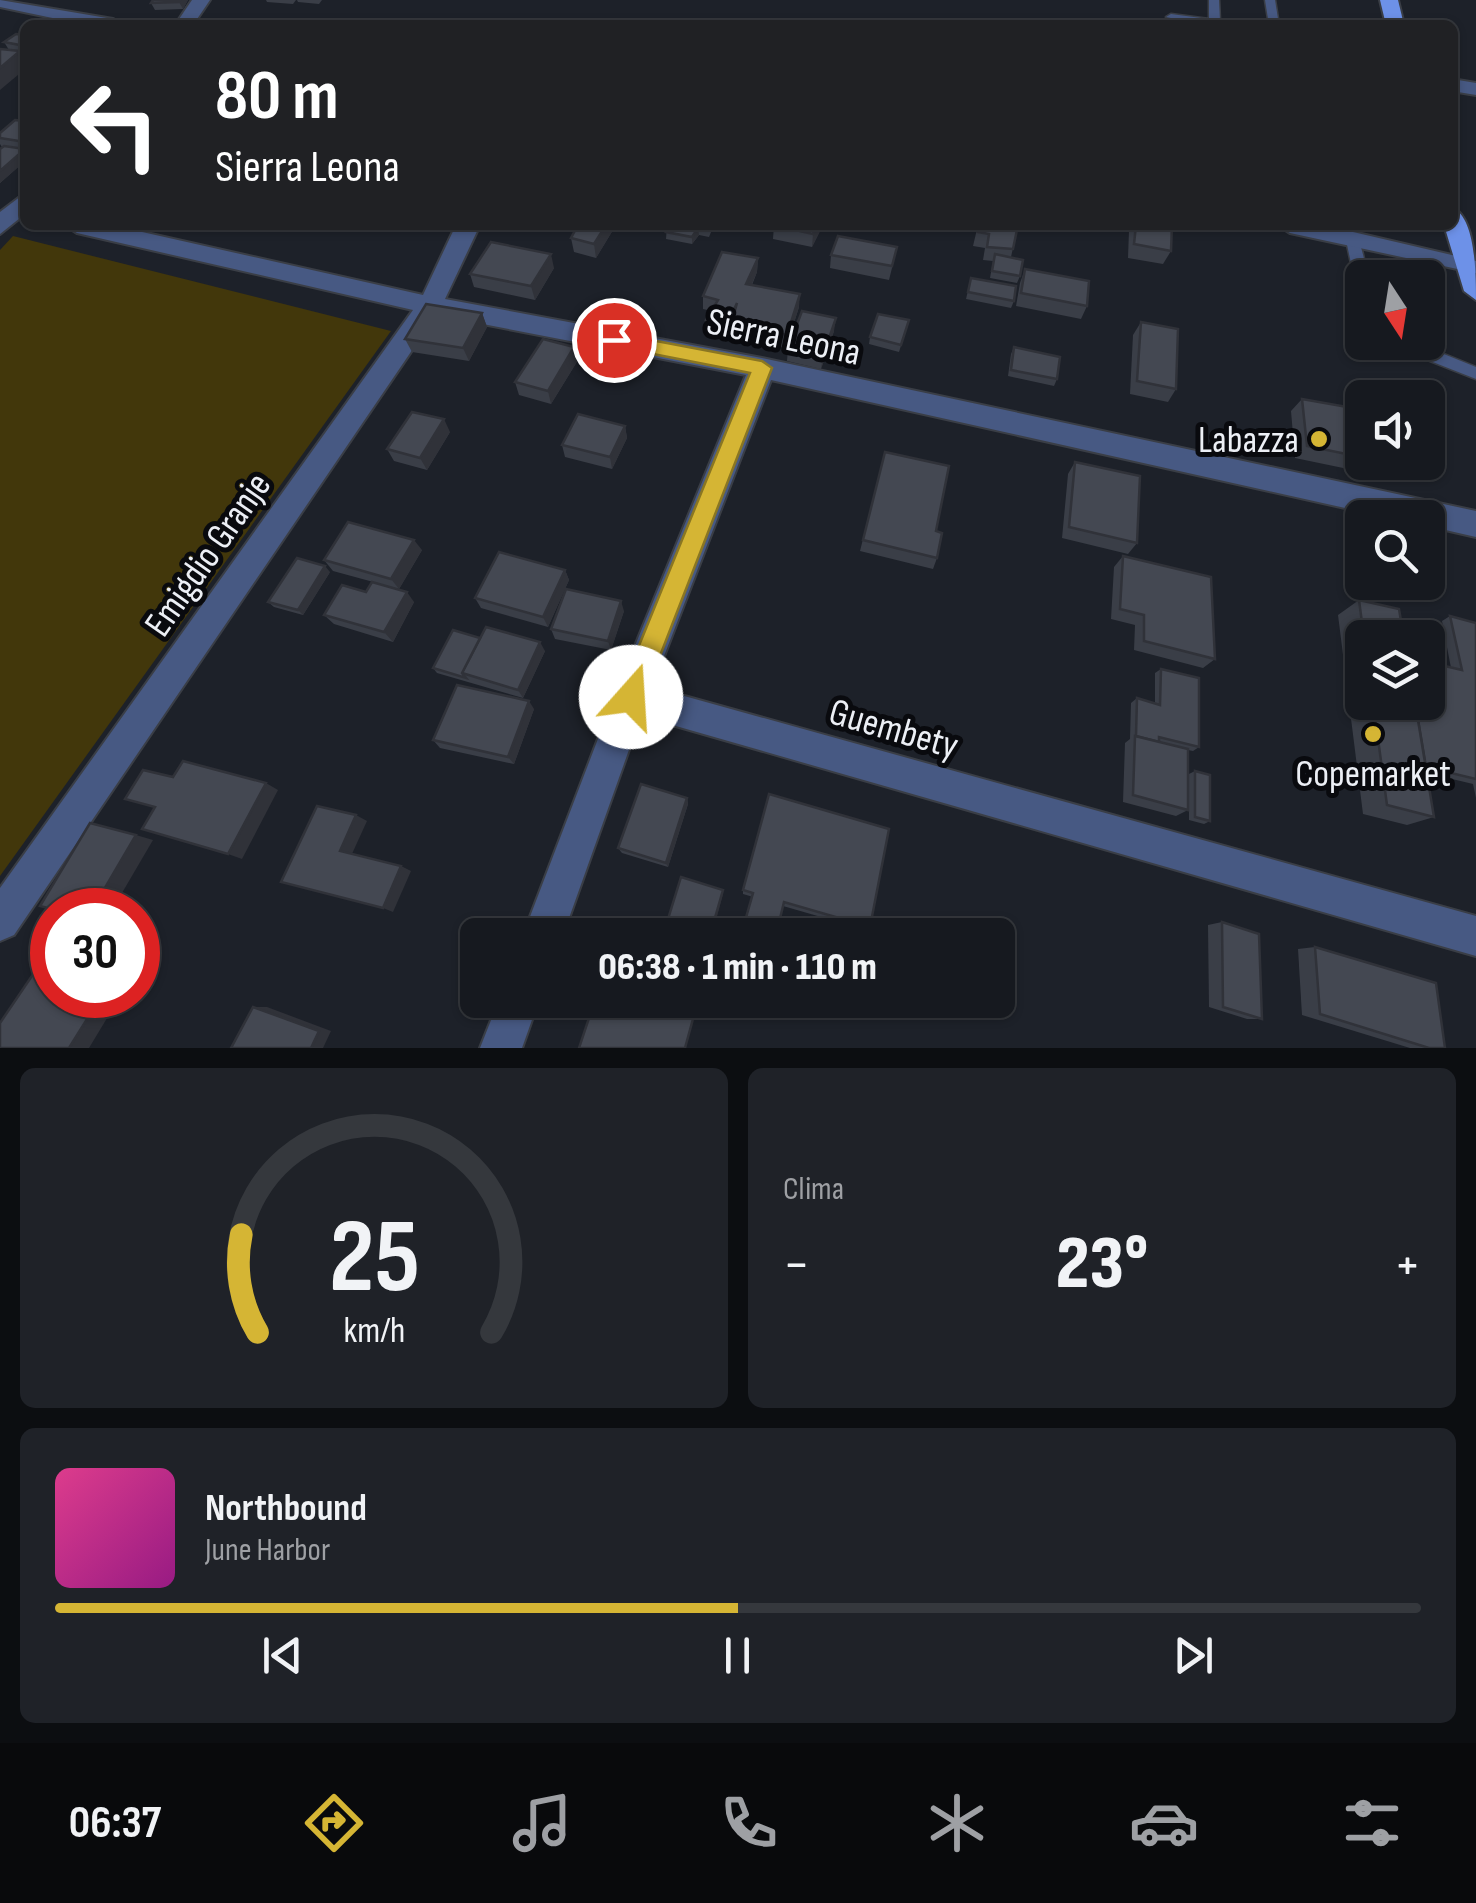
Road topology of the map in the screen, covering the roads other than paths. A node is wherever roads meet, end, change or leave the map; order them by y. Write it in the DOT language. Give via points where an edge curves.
graph roads {
  1 [pos="0,2"];
  2 [pos="88,20"];
  3 [pos="99,230"];
  4 [pos="466,230"];
  5 [pos="1457,230"];
  6 [pos="1343,232"];
  7 [pos="1354,260"];
  8 [pos="1472,279"];
  9 [pos="430,305"];
  10 [pos="1442,360"];
  11 [pos="762,368"];
  12 [pos="1476,373"];
  13 [pos="1476,524"];
  14 [pos="631,697"];
  15 [pos="549,918"];
  16 [pos="0,921"];
  17 [pos="1476,936"];
  18 [pos="512,1018"];
  19 [pos="501,1048"];
  1 -- 2 [label="street"];
  3 -- 9 [label="street, Sierra Leona"];
  4 -- 9 [label="street, Emigdio Granje"];
  5 -- 8 [label="main road"];
  6 -- 7 [label="lane"];
  6 -- 8 [label="street"];
  9 -- 11 [label="street, Sierra Leona"];
  9 -- 16 [label="street, Emigdio Granje"];
  10 -- 12 [label="lane"];
  11 -- 13 [label="street, Sierra Leona"];
  11 -- 14 [label="street"];
  14 -- 15 [label="street"];
  14 -- 17 [label="street, Guembety"];
  18 -- 19 [label="street"];
}
